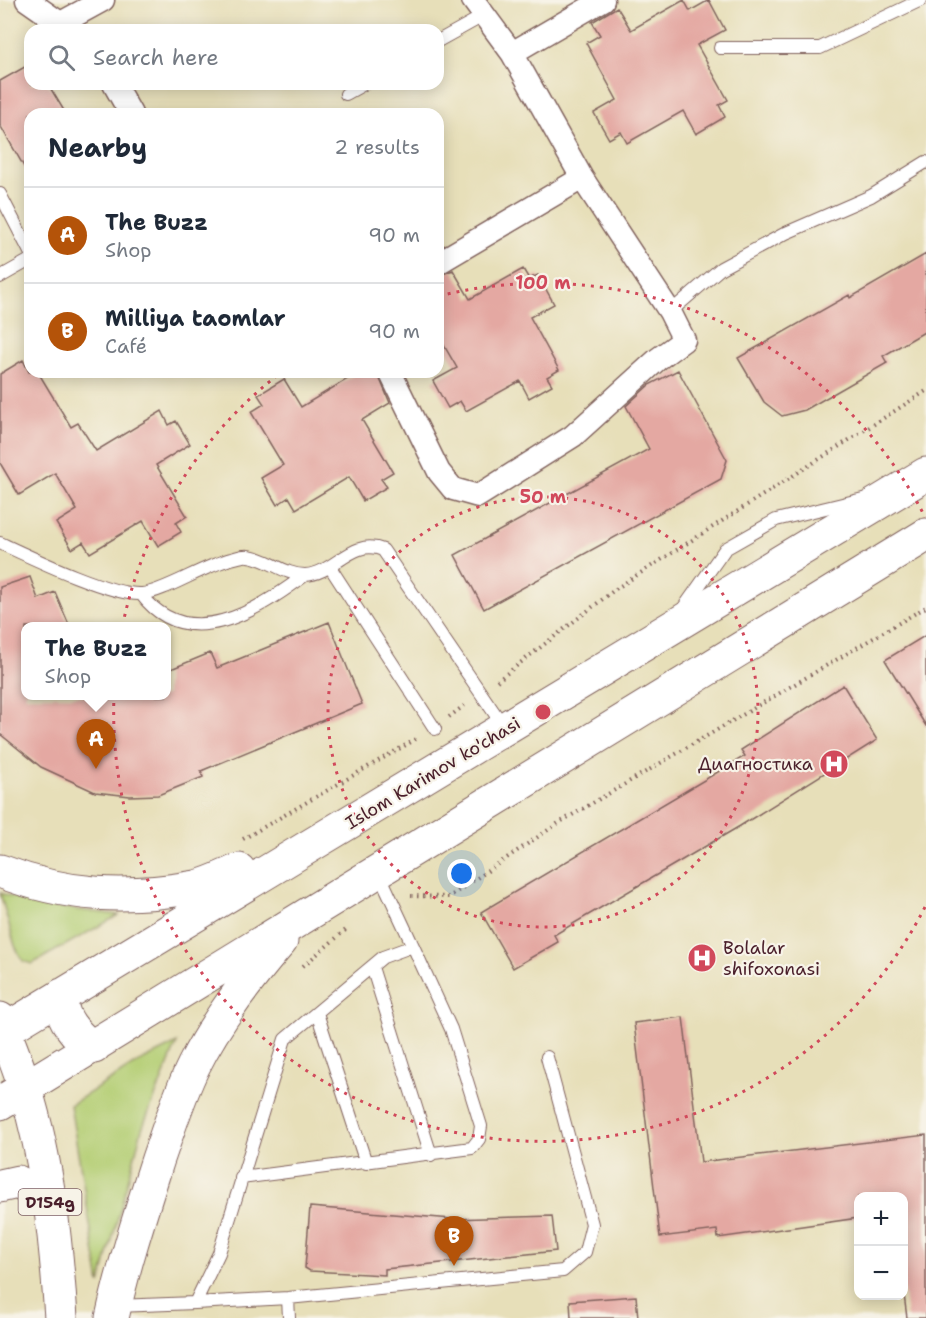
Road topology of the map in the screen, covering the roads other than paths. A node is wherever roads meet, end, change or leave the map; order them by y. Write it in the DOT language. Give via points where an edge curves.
graph roads {
  1 [pos="27,0"];
  2 [pos="103,0"];
  3 [pos="603,0"];
  4 [pos="921,0"];
  5 [pos="478,8"];
  6 [pos="62,24"];
  7 [pos="68,24"];
  8 [pos="444,37"];
  9 [pos="720,48"];
  10 [pos="512,53"];
  11 [pos="117,90"];
  12 [pos="353,90"];
  13 [pos="346,94"];
  14 [pos="128,108"];
  15 [pos="926,162"];
  16 [pos="582,178"];
  17 [pos="0,194"];
  18 [pos="24,240"];
  19 [pos="444,259"];
  20 [pos="24,263"];
  21 [pos="0,277"];
  22 [pos="670,312"];
  23 [pos="393,378"];
  24 [pos="926,474"];
  25 [pos="926,535"];
  26 [pos="0,543"];
  27 [pos="330,567"];
  28 [pos="305,575"];
  29 [pos="141,594"];
  30 [pos="435,729"];
  31 [pos="505,729"];
  32 [pos="327,836"];
  33 [pos="377,869"];
  34 [pos="0,871"];
  35 [pos="302,917"];
  36 [pos="413,946"];
  37 [pos="372,967"];
  38 [pos="62,995"];
  39 [pos="317,1013"];
  40 [pos="1,1028"];
  41 [pos="94,1047"];
  42 [pos="547,1057"];
  43 [pos="13,1096"];
  44 [pos="431,1155"];
  45 [pos="366,1163"];
  46 [pos="241,1178"];
  47 [pos="0,1186"];
  48 [pos="51,1209"];
  49 [pos="288,1298"];
  50 [pos="195,1303"];
  51 [pos="113,1312"];
  52 [pos="61,1318"];
  53 [pos="289,1318"];
  1 -- 6 [label="street"];
  2 -- 7 [label="street"];
  3 -- 10 [label="street"];
  4 -- 9 [label="lane" via="820,48"];
  5 -- 8 [label="lane"];
  5 -- 10 [label="street"];
  10 -- 16 [label="street"];
  11 -- 14 [label="street"];
  12 -- 13 [label="lane"];
  15 -- 22 [label="lane" via="871,196 786,233 721,268"];
  16 -- 19 [label="street"];
  16 -- 22 [label="street"];
  17 -- 18 [label="lane"];
  20 -- 21 [label="lane"];
  22 -- 23 [label="street" via="684,340 573,436 478,496 453,489 439,472"];
  24 -- 31 [label="main road, Islom Karimov ko'chasi"];
  25 -- 33 [label="main road"];
  26 -- 29 [label="lane" via="74,575"];
  27 -- 28 [label="lane"];
  27 -- 30 [label="lane"];
  27 -- 31 [label="lane" via="358,548 372,545 383,550"];
  28 -- 29 [label="lane" via="248,555 210,564"];
  28 -- 29 [label="lane" via="242,615 210,624 184,625 153,609"];
  31 -- 32 [label="main road, Islom Karimov ko'chasi"];
  32 -- 34 [label="main road" via="198,887 105,896 62,891"];
  32 -- 38 [label="main road, Islom Karimov ko'chasi"];
  33 -- 35 [label="main road"];
  33 -- 36 [label="lane"];
  35 -- 41 [label="main road"];
  35 -- 51 [label="main road" via="253,973 194,1065 133,1234"];
  36 -- 37 [label="lane" via="383,957"];
  36 -- 44 [label="lane" via="451,1029 481,1126 479,1139 472,1148"];
  37 -- 39 [label="lane"];
  37 -- 44 [label="lane"];
  38 -- 40 [label="main road, Islom Karimov ko'chasi"];
  38 -- 41 [label="main road" via="63,1011 72,1029"];
  39 -- 45 [label="lane"];
  39 -- 46 [label="lane" via="285,1039"];
  40 -- 43 [label="main road, D154g"];
  41 -- 43 [label="main road"];
  42 -- 49 [label="lane" via="592,1224 585,1252 563,1271"];
  43 -- 48 [label="main road, D154g"];
  44 -- 45 [label="lane"];
  45 -- 46 [label="lane"];
  46 -- 50 [label="lane" via="219,1253"];
  47 -- 48 [label="main road" via="18,1182 40,1196"];
  48 -- 52 [label="main road, D154g"];
  49 -- 50 [label="lane"];
  49 -- 53 [label="lane"];
  50 -- 51 [label="lane"];
}
